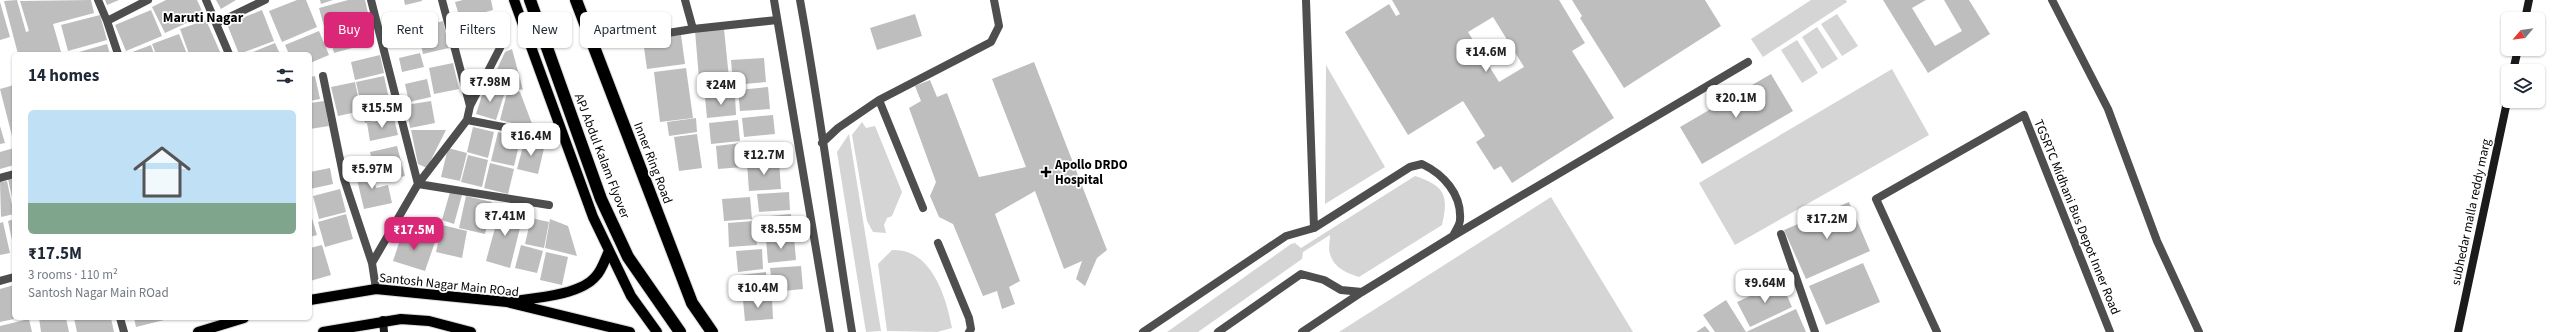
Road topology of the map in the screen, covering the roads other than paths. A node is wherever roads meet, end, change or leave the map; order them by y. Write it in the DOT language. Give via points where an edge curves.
graph roads {
  1 [pos="98,0"];
  2 [pos="148,0"];
  3 [pos="206,0"];
  4 [pos="265,0"];
  5 [pos="371,0"];
  6 [pos="442,0"];
  7 [pos="514,0"];
  8 [pos="530,0"];
  9 [pos="576,0"];
  10 [pos="685,0"];
  11 [pos="774,0"];
  12 [pos="800,0"];
  13 [pos="994,0"];
  14 [pos="1306,0"];
  15 [pos="2052,0"];
  16 [pos="2529,0"];
  17 [pos="580,12"];
  18 [pos="2526,12"];
  19 [pos="777,20"];
  20 [pos="107,21"];
  21 [pos="217,24"];
  22 [pos="693,29"];
  23 [pos="671,32"];
  24 [pos="500,48"];
  25 [pos="593,48"];
  26 [pos="117,52"];
  27 [pos="227,52"];
  28 [pos="1748,62"];
  29 [pos="323,76"];
  30 [pos="879,100"];
  31 [pos="470,106"];
  32 [pos="2505,108"];
  33 [pos="467,120"];
  34 [pos="524,131"];
  35 [pos="822,143"];
  36 [pos="12,175"];
  37 [pos="0,178"];
  38 [pos="418,184"];
  39 [pos="549,205"];
  40 [pos="924,208"];
  41 [pos="1314,228"];
  42 [pos="1781,234"];
  43 [pos="1452,236"];
  44 [pos="938,243"];
  45 [pos="609,251"];
  46 [pos="372,263"];
  47 [pos="12,278"];
  48 [pos="0,281"];
  49 [pos="376,289"];
  50 [pos="1362,292"];
  51 [pos="312,300"];
  52 [pos="507,302"];
  53 [pos="121,320"];
  54 [pos="237,320"];
  55 [pos="383,320"];
  56 [pos="124,332"];
  57 [pos="198,332"];
  58 [pos="324,332"];
  59 [pos="384,332"];
  60 [pos="471,332"];
  61 [pos="630,332"];
  62 [pos="657,332"];
  63 [pos="680,332"];
  64 [pos="712,332"];
  65 [pos="830,332"];
  66 [pos="852,332"];
  67 [pos="969,332"];
  68 [pos="1143,332"];
  69 [pos="1218,332"];
  70 [pos="1302,332"];
  71 [pos="1815,332"];
  72 [pos="1936,332"];
  73 [pos="2110,332"];
  74 [pos="2199,332"];
  75 [pos="2458,332"];
  1 -- 20 [label="street"];
  2 -- 20 [label="street"];
  3 -- 21 [label="street"];
  4 -- 21 [label="street"];
  5 -- 38 [label="street"];
  6 -- 31 [label="street"];
  7 -- 45 [label="main road" via="593,217"];
  8 -- 63 [label="highway, APJ Abdul Kalam Flyover" via="601,199 628,257"];
  9 -- 17 [label="highway, Inner Ring Road"];
  10 -- 22 [label="street"];
  11 -- 19 [label="street"];
  12 -- 35 [label="street" via="819,100"];
  13 -- 30 [label="street" via="999,26 991,42"];
  14 -- 41 [label="street"];
  15 -- 74 [label="street" via="2108,109 2157,241"];
  16 -- 18 [label="main road"];
  19 -- 22 [label="street"];
  19 -- 65 [label="street"];
  20 -- 26 [label="street"];
  21 -- 27 [label="street"];
  22 -- 23 [label="street"];
  24 -- 31 [label="street"];
  25 -- 64 [label="highway, Inner Ring Road" via="692,303"];
  28 -- 43 [label="street"];
  29 -- 46 [label="street" via="344,179"];
  30 -- 35 [label="street" via="838,128"];
  30 -- 40 [label="street"];
  31 -- 33 [label="street"];
  32 -- 75 [label="main road, subhedar malla reddy marg"];
  33 -- 34 [label="street"];
  33 -- 38 [label="street"];
  35 -- 66 [label="street"];
  36 -- 37 [label="street"];
  38 -- 39 [label="street"];
  38 -- 46 [label="street"];
  41 -- 43 [label="street" via="1410,167 1422,164 1446,180 1455,195 1461,221"];
  41 -- 68 [label="street" via="1286,236"];
  42 -- 71 [label="street"];
  43 -- 50 [label="street"];
  44 -- 67 [label="street" via="969,318"];
  45 -- 52 [label="main road" via="596,277 581,287 543,298"];
  45 -- 62 [label="main road" via="631,296"];
  46 -- 49 [label="street"];
  47 -- 48 [label="street"];
  49 -- 51 [label="main road, Santosh Nagar Main ROad"];
  49 -- 52 [label="main road, Santosh Nagar Main ROad"];
  50 -- 69 [label="street" via="1341,290 1324,280 1301,274"];
  50 -- 70 [label="street"];
  52 -- 61 [label="main road, Santosh Nagar Main ROad"];
  53 -- 56 [label="street"];
  54 -- 57 [label="main road"];
  55 -- 58 [label="main road"];
  55 -- 59 [label="main road"];
  55 -- 60 [label="main road" via="429,321"];
  72 -- 73 [label="street, TGSRTC Midhani Bus Depot Inner Road" via="1876,199 2024,115"];
}
